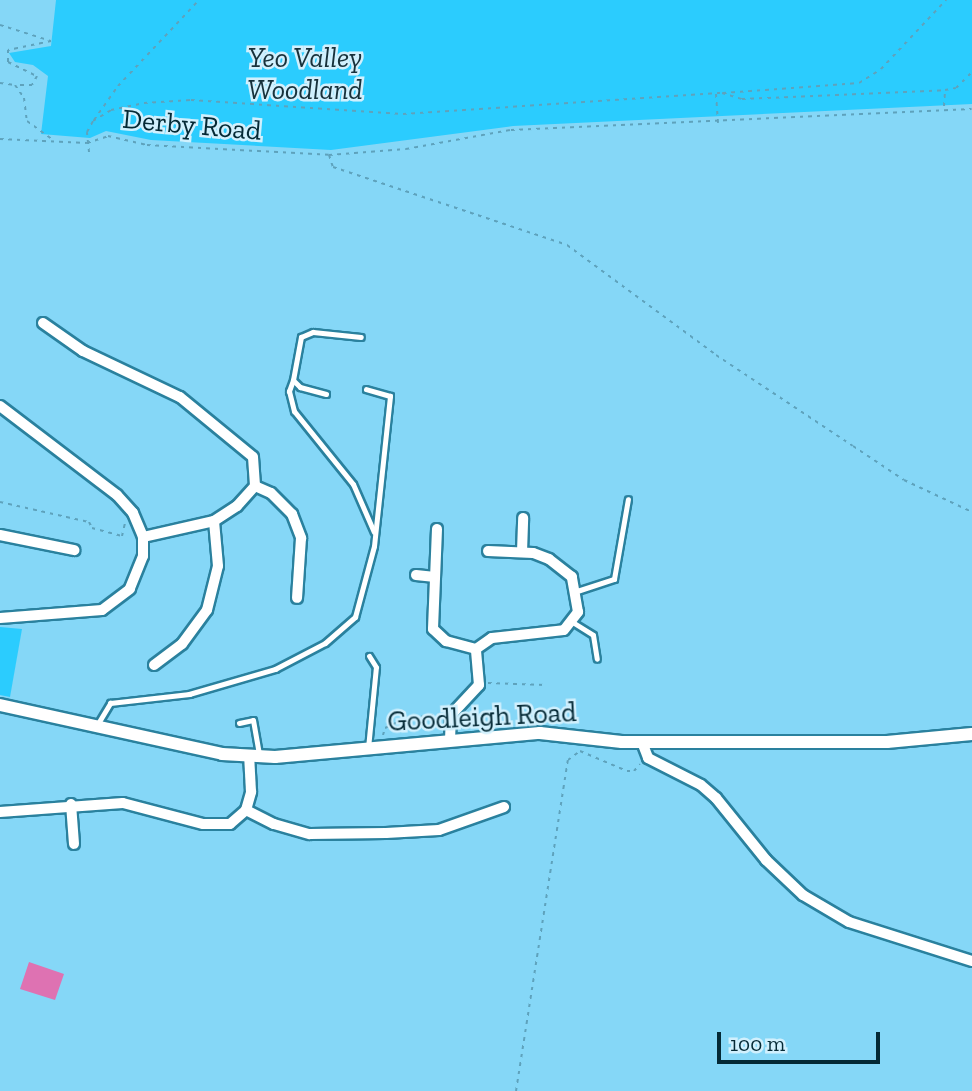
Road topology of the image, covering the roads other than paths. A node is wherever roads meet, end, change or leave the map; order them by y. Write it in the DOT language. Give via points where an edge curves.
graph roads {
  1 [pos="43,323"];
  2 [pos="361,337"];
  3 [pos="293,380"];
  4 [pos="366,389"];
  5 [pos="326,394"];
  6 [pos="0,406"];
  7 [pos="255,486"];
  8 [pos="628,499"];
  9 [pos="523,518"];
  10 [pos="214,521"];
  11 [pos="437,529"];
  12 [pos="375,534"];
  13 [pos="0,535"];
  14 [pos="143,537"];
  15 [pos="74,550"];
  16 [pos="488,551"];
  17 [pos="522,552"];
  18 [pos="416,575"];
  19 [pos="435,577"];
  20 [pos="577,591"];
  21 [pos="297,598"];
  22 [pos="0,618"];
  23 [pos="574,623"];
  24 [pos="476,649"];
  25 [pos="369,656"];
  26 [pos="597,659"];
  27 [pos="154,665"];
  28 [pos="0,705"];
  29 [pos="262,718"];
  30 [pos="253,720"];
  31 [pos="239,723"];
  32 [pos="97,728"];
  33 [pos="972,734"];
  34 [pos="450,741"];
  35 [pos="643,745"];
  36 [pos="374,747"];
  37 [pos="254,755"];
  38 [pos="71,804"];
  39 [pos="504,807"];
  40 [pos="246,810"];
  41 [pos="0,812"];
  42 [pos="74,844"];
  43 [pos="972,961"];
  1 -- 7 [label="street" via="83,351 180,397 221,427 253,457"];
  2 -- 3 [label="lane" via="303,334"];
  3 -- 5 [label="lane" via="300,387"];
  3 -- 12 [label="lane" via="289,391 294,411 353,484"];
  4 -- 12 [label="lane" via="390,397"];
  6 -- 14 [label="street" via="129,509"];
  7 -- 10 [label="street"];
  7 -- 21 [label="street" via="271,493 292,514 301,538"];
  8 -- 20 [label="lane" via="614,579"];
  9 -- 17 [label="street"];
  10 -- 14 [label="street"];
  10 -- 27 [label="street" via="218,566 207,610 182,645"];
  11 -- 19 [label="street"];
  12 -- 32 [label="lane" via="361,605 338,634 258,676 173,698 110,703 100,714"];
  13 -- 15 [label="street"];
  14 -- 22 [label="street" via="137,576 118,601 81,614"];
  16 -- 17 [label="street"];
  17 -- 20 [label="street" via="543,555 558,565 572,577"];
  18 -- 19 [label="street"];
  19 -- 24 [label="street" via="433,629 446,641"];
  20 -- 23 [label="street"];
  23 -- 24 [label="street" via="564,630 492,638"];
  23 -- 26 [label="lane" via="593,635"];
  24 -- 34 [label="street" via="479,682 471,698 452,713"];
  25 -- 36 [label="lane" via="376,667"];
  28 -- 32 [label="street, Goodleigh Road"];
  29 -- 30 [label="lane"];
  30 -- 31 [label="lane"];
  30 -- 37 [label="lane"];
  32 -- 37 [label="street, Goodleigh Road"];
  33 -- 35 [label="street, Goodleigh Road" via="887,742"];
  34 -- 35 [label="street, Goodleigh Road" via="540,733"];
  34 -- 36 [label="street, Goodleigh Road"];
  35 -- 43 [label="street" via="648,758 701,785 716,798 766,860 803,895 849,922"];
  36 -- 37 [label="street, Goodleigh Road"];
  37 -- 40 [label="street"];
  38 -- 40 [label="street" via="123,803 216,825 230,824"];
  38 -- 41 [label="street"];
  38 -- 42 [label="street"];
  39 -- 40 [label="street" via="439,830 310,834"];
}
